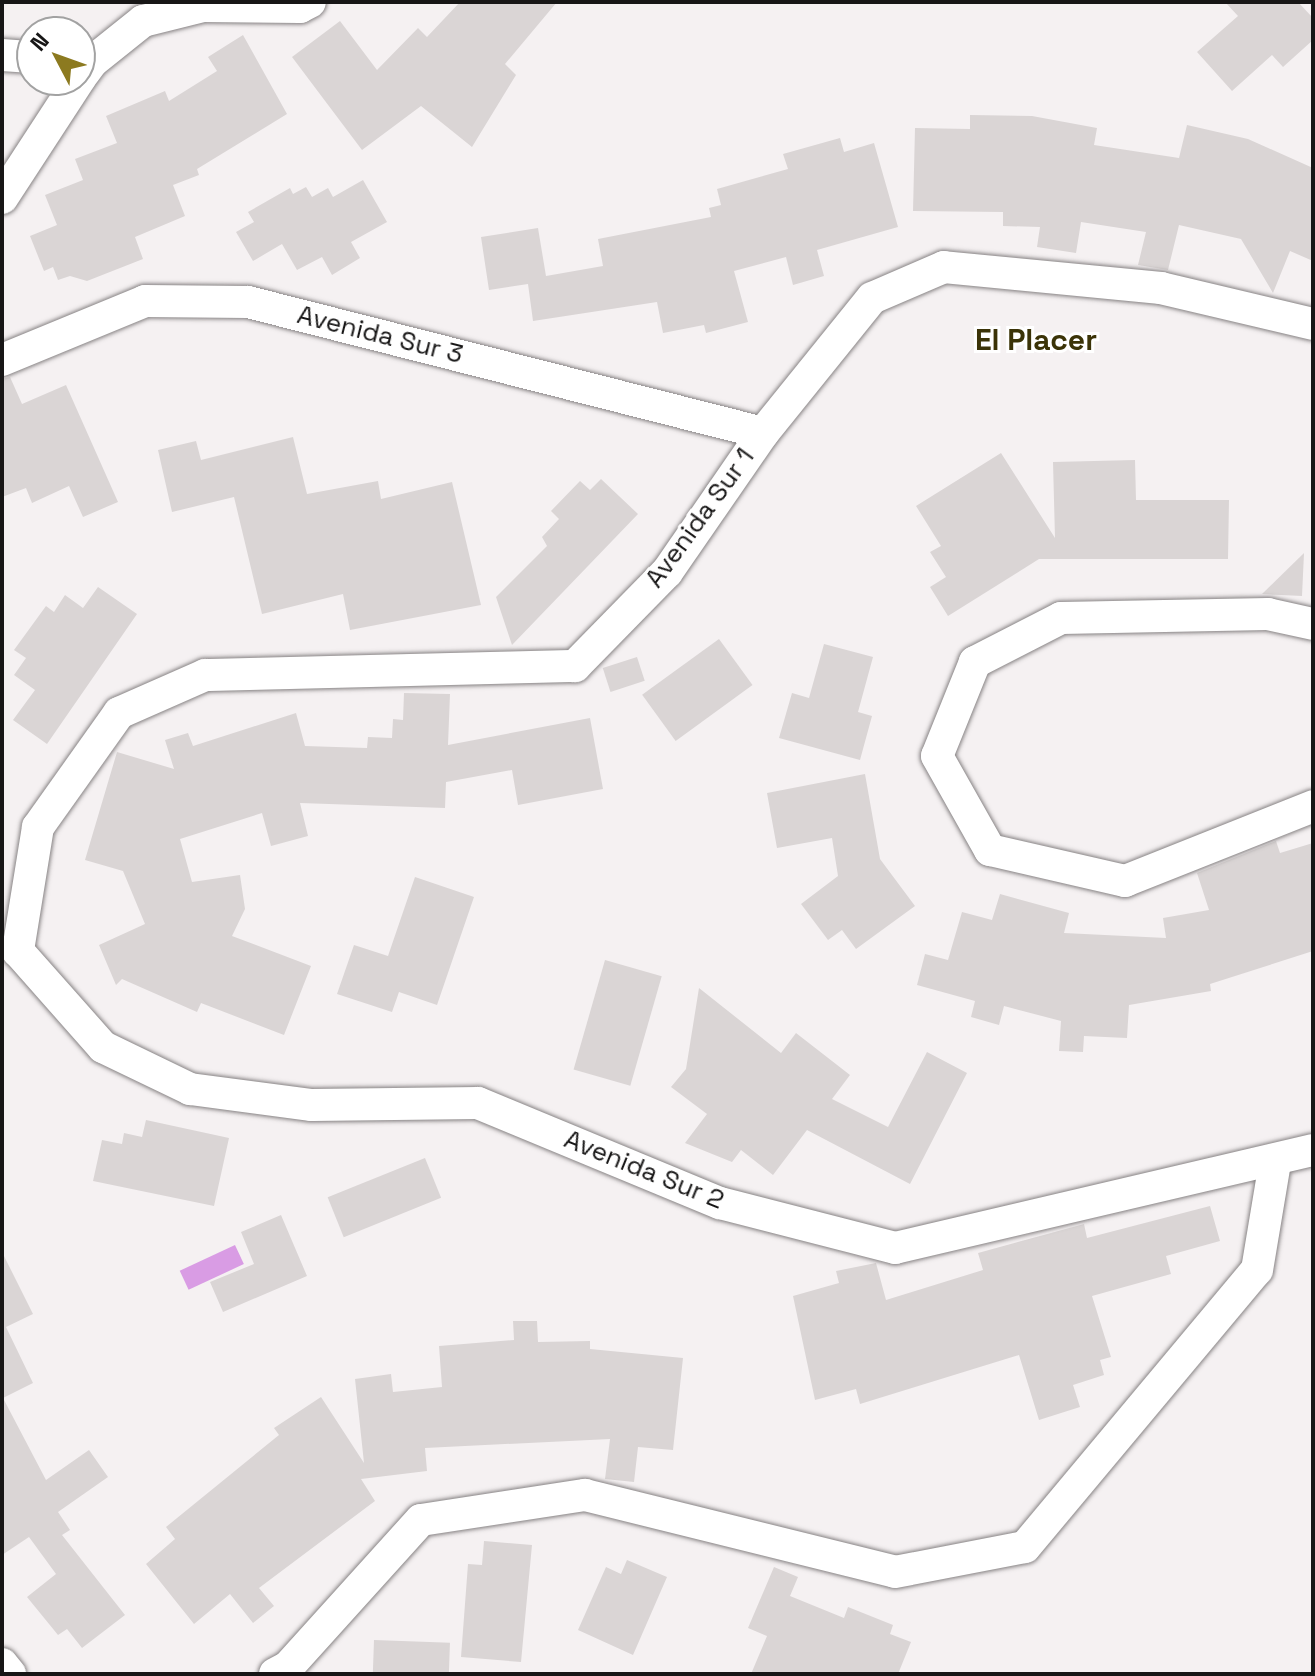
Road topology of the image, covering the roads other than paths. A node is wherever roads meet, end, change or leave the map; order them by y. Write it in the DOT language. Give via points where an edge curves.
graph roads {
  1 [pos="310,2"];
  2 [pos="96,59"];
  3 [pos="67,96"];
  4 [pos="2,198"];
  5 [pos="1313,324"];
  6 [pos="2,360"];
  7 [pos="763,433"];
  8 [pos="1313,624"];
  9 [pos="1313,806"];
  10 [pos="18,951"];
  11 [pos="1313,1150"];
  12 [pos="1275,1162"];
  13 [pos="2,1664"];
  14 [pos="10,1674"];
  15 [pos="275,1674"];
  1 -- 2 [label="street" via="300,7 203,6 143,21"];
  3 -- 4 [label="street"];
  5 -- 7 [label="street, Avenida Sur 1" via="1161,288 944,267 872,298"];
  6 -- 7 [label="street, Avenida Sur 3" via="145,301 248,302"];
  7 -- 10 [label="street, Avenida Sur 1" via="667,572 575,666 205,675 119,713 38,827"];
  8 -- 9 [label="street" via="1268,614 1061,618 975,662 937,756 990,850 1125,881"];
  10 -- 12 [label="street, Avenida Sur 2" via="103,1047 190,1089 312,1105 478,1103 720,1203 895,1248"];
  11 -- 12 [label="street, Avenida Sur 2"];
  12 -- 15 [label="street" via="1257,1270 1025,1547 895,1572 585,1495 421,1520 288,1667"];
  13 -- 14 [label="street"];
}
